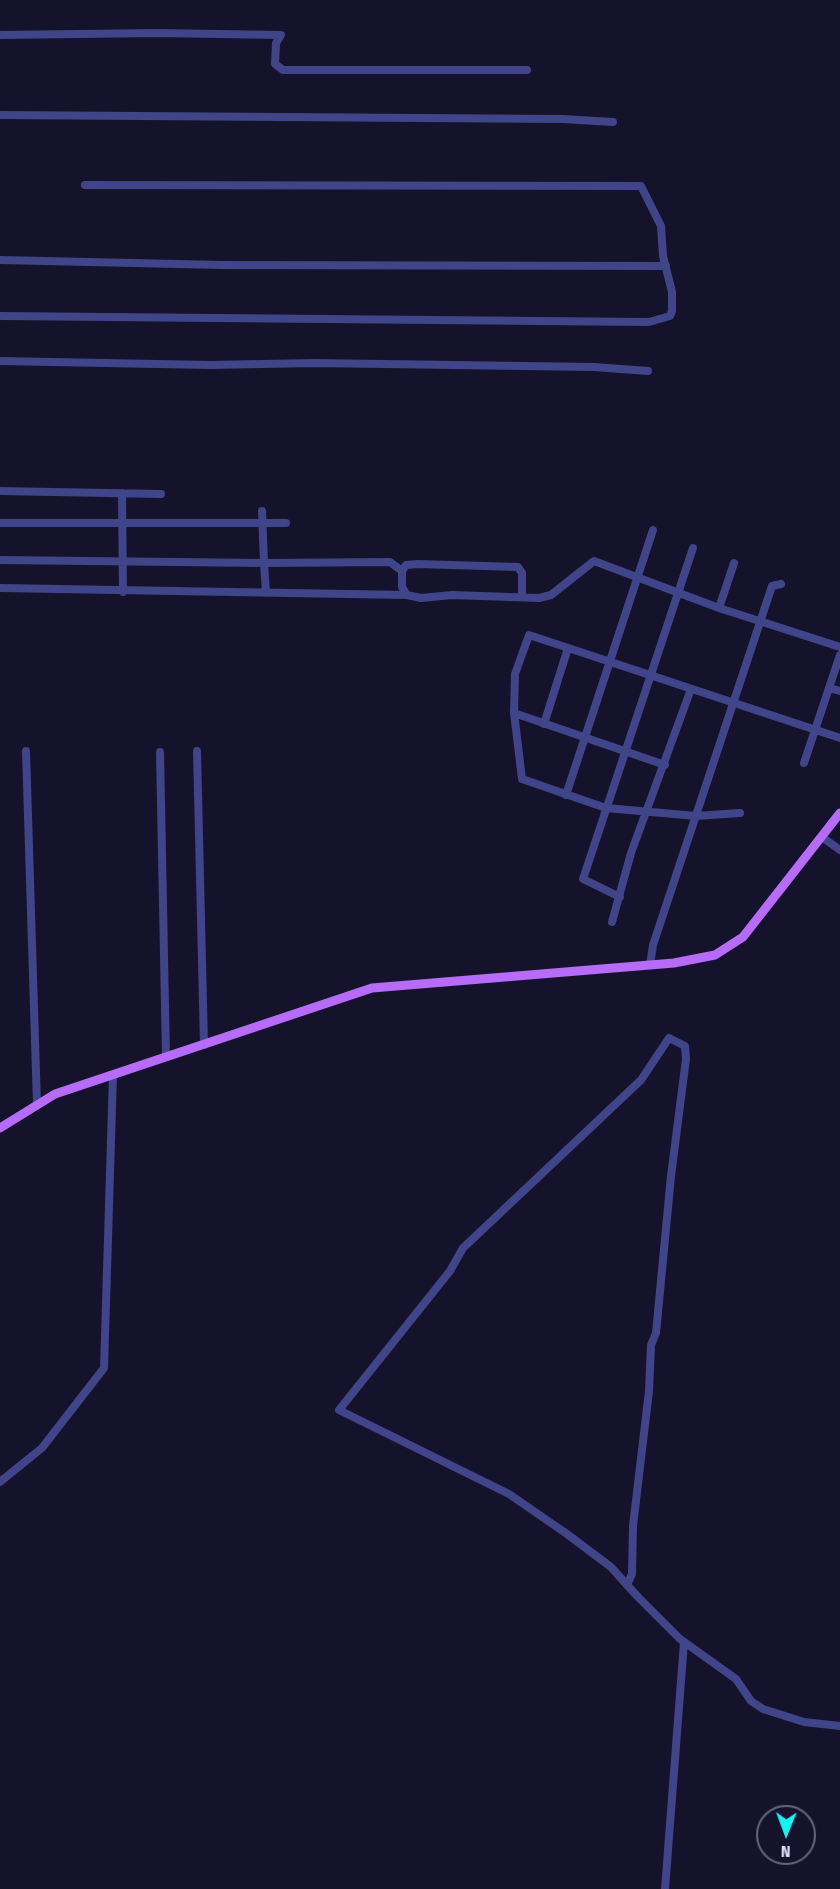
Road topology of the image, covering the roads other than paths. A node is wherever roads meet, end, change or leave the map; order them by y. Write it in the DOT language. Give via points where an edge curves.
graph roads {
  1 [pos="0,35"];
  2 [pos="527,70"];
  3 [pos="0,115"];
  4 [pos="613,122"];
  5 [pos="85,184"];
  6 [pos="0,260"];
  7 [pos="666,266"];
  8 [pos="0,316"];
  9 [pos="0,361"];
  10 [pos="648,371"];
  11 [pos="0,491"];
  12 [pos="122,493"];
  13 [pos="161,494"];
  14 [pos="262,511"];
  15 [pos="0,523"];
  16 [pos="123,523"];
  17 [pos="262,523"];
  18 [pos="286,523"];
  19 [pos="653,530"];
  20 [pos="693,548"];
  21 [pos="0,560"];
  22 [pos="123,562"];
  23 [pos="264,563"];
  24 [pos="734,563"];
  25 [pos="402,571"];
  26 [pos="638,578"];
  27 [pos="780,585"];
  28 [pos="0,588"];
  29 [pos="123,592"];
  30 [pos="678,592"];
  31 [pos="266,593"];
  32 [pos="407,595"];
  33 [pos="522,597"];
  34 [pos="719,608"];
  35 [pos="760,621"];
  36 [pos="840,647"];
  37 [pos="568,648"];
  38 [pos="840,655"];
  39 [pos="610,662"];
  40 [pos="651,675"];
  41 [pos="829,688"];
  42 [pos="691,689"];
  43 [pos="840,691"];
  44 [pos="733,703"];
  45 [pos="514,713"];
  46 [pos="544,724"];
  47 [pos="815,730"];
  48 [pos="585,737"];
  49 [pos="840,738"];
  50 [pos="26,751"];
  51 [pos="197,751"];
  52 [pos="625,751"];
  53 [pos="160,752"];
  54 [pos="804,763"];
  55 [pos="665,765"];
  56 [pos="566,795"];
  57 [pos="606,808"];
  58 [pos="647,813"];
  59 [pos="740,813"];
  60 [pos="840,813"];
  61 [pos="696,816"];
  62 [pos="822,837"];
  63 [pos="840,850"];
  64 [pos="620,897"];
  65 [pos="612,922"];
  66 [pos="650,965"];
  67 [pos="204,1045"];
  68 [pos="166,1058"];
  69 [pos="113,1075"];
  70 [pos="37,1105"];
  71 [pos="0,1128"];
  72 [pos="0,1482"];
  73 [pos="627,1585"];
  74 [pos="684,1642"];
  75 [pos="840,1726"];
  76 [pos="665,1889"];
  1 -- 2 [label="street" via="281,35 276,43 275,64 284,70"];
  3 -- 4 [label="street"];
  5 -- 7 [label="street" via="641,186 661,226"];
  6 -- 7 [label="street"];
  7 -- 8 [label="street" via="672,311 670,316 649,322"];
  9 -- 10 [label="street" via="594,367"];
  11 -- 12 [label="street"];
  12 -- 13 [label="street"];
  12 -- 16 [label="street"];
  14 -- 17 [label="street"];
  15 -- 16 [label="street"];
  16 -- 17 [label="street"];
  16 -- 22 [label="street"];
  17 -- 18 [label="street"];
  17 -- 23 [label="street"];
  19 -- 26 [label="street"];
  20 -- 30 [label="street"];
  21 -- 22 [label="street"];
  22 -- 23 [label="street"];
  22 -- 29 [label="street"];
  23 -- 25 [label="street" via="390,562"];
  23 -- 31 [label="street"];
  24 -- 34 [label="street"];
  25 -- 32 [label="street" via="402,587"];
  25 -- 33 [label="street" via="406,565 418,564 518,567 522,573"];
  26 -- 30 [label="street"];
  26 -- 33 [label="street" via="594,561 551,595"];
  26 -- 39 [label="street"];
  27 -- 35 [label="street" via="772,586"];
  28 -- 29 [label="street"];
  29 -- 31 [label="street"];
  30 -- 34 [label="street"];
  30 -- 40 [label="street"];
  31 -- 32 [label="street"];
  32 -- 33 [label="street"];
  34 -- 35 [label="street"];
  35 -- 36 [label="street"];
  35 -- 44 [label="street"];
  37 -- 39 [label="street"];
  37 -- 45 [label="street" via="529,635 515,674"];
  37 -- 46 [label="street"];
  38 -- 41 [label="street"];
  39 -- 40 [label="street"];
  39 -- 48 [label="street"];
  40 -- 42 [label="street"];
  40 -- 52 [label="street"];
  41 -- 43 [label="street"];
  41 -- 47 [label="street"];
  42 -- 44 [label="street"];
  42 -- 55 [label="street"];
  44 -- 47 [label="street"];
  44 -- 61 [label="street"];
  45 -- 46 [label="street"];
  45 -- 56 [label="street" via="522,779"];
  46 -- 48 [label="street"];
  47 -- 49 [label="street"];
  47 -- 54 [label="street"];
  48 -- 52 [label="street"];
  48 -- 56 [label="street"];
  50 -- 70 [label="street"];
  51 -- 67 [label="street"];
  52 -- 55 [label="street"];
  52 -- 57 [label="street"];
  53 -- 68 [label="street"];
  55 -- 58 [label="street"];
  56 -- 57 [label="street"];
  57 -- 58 [label="street"];
  57 -- 64 [label="street" via="583,879"];
  58 -- 61 [label="street"];
  58 -- 64 [label="street"];
  59 -- 61 [label="street"];
  60 -- 62 [label="main road"];
  61 -- 66 [label="street" via="653,945"];
  62 -- 63 [label="street"];
  62 -- 66 [label="main road" via="743,937 729,948 696,960"];
  64 -- 65 [label="street"];
  66 -- 67 [label="main road" via="372,988"];
  67 -- 68 [label="main road"];
  68 -- 69 [label="main road"];
  69 -- 70 [label="main road" via="56,1094"];
  69 -- 72 [label="street" via="104,1368 42,1448"];
  70 -- 71 [label="main road"];
  73 -- 73 [label="street" via="632,1574 651,1345 656,1333 686,1059 685,1046 669,1038 641,1080 463,1248 450,1271 339,1410 509,1494 611,1566"];
  73 -- 74 [label="street"];
  74 -- 75 [label="street" via="736,1679 763,1709 804,1722"];
  74 -- 76 [label="street"];
}
